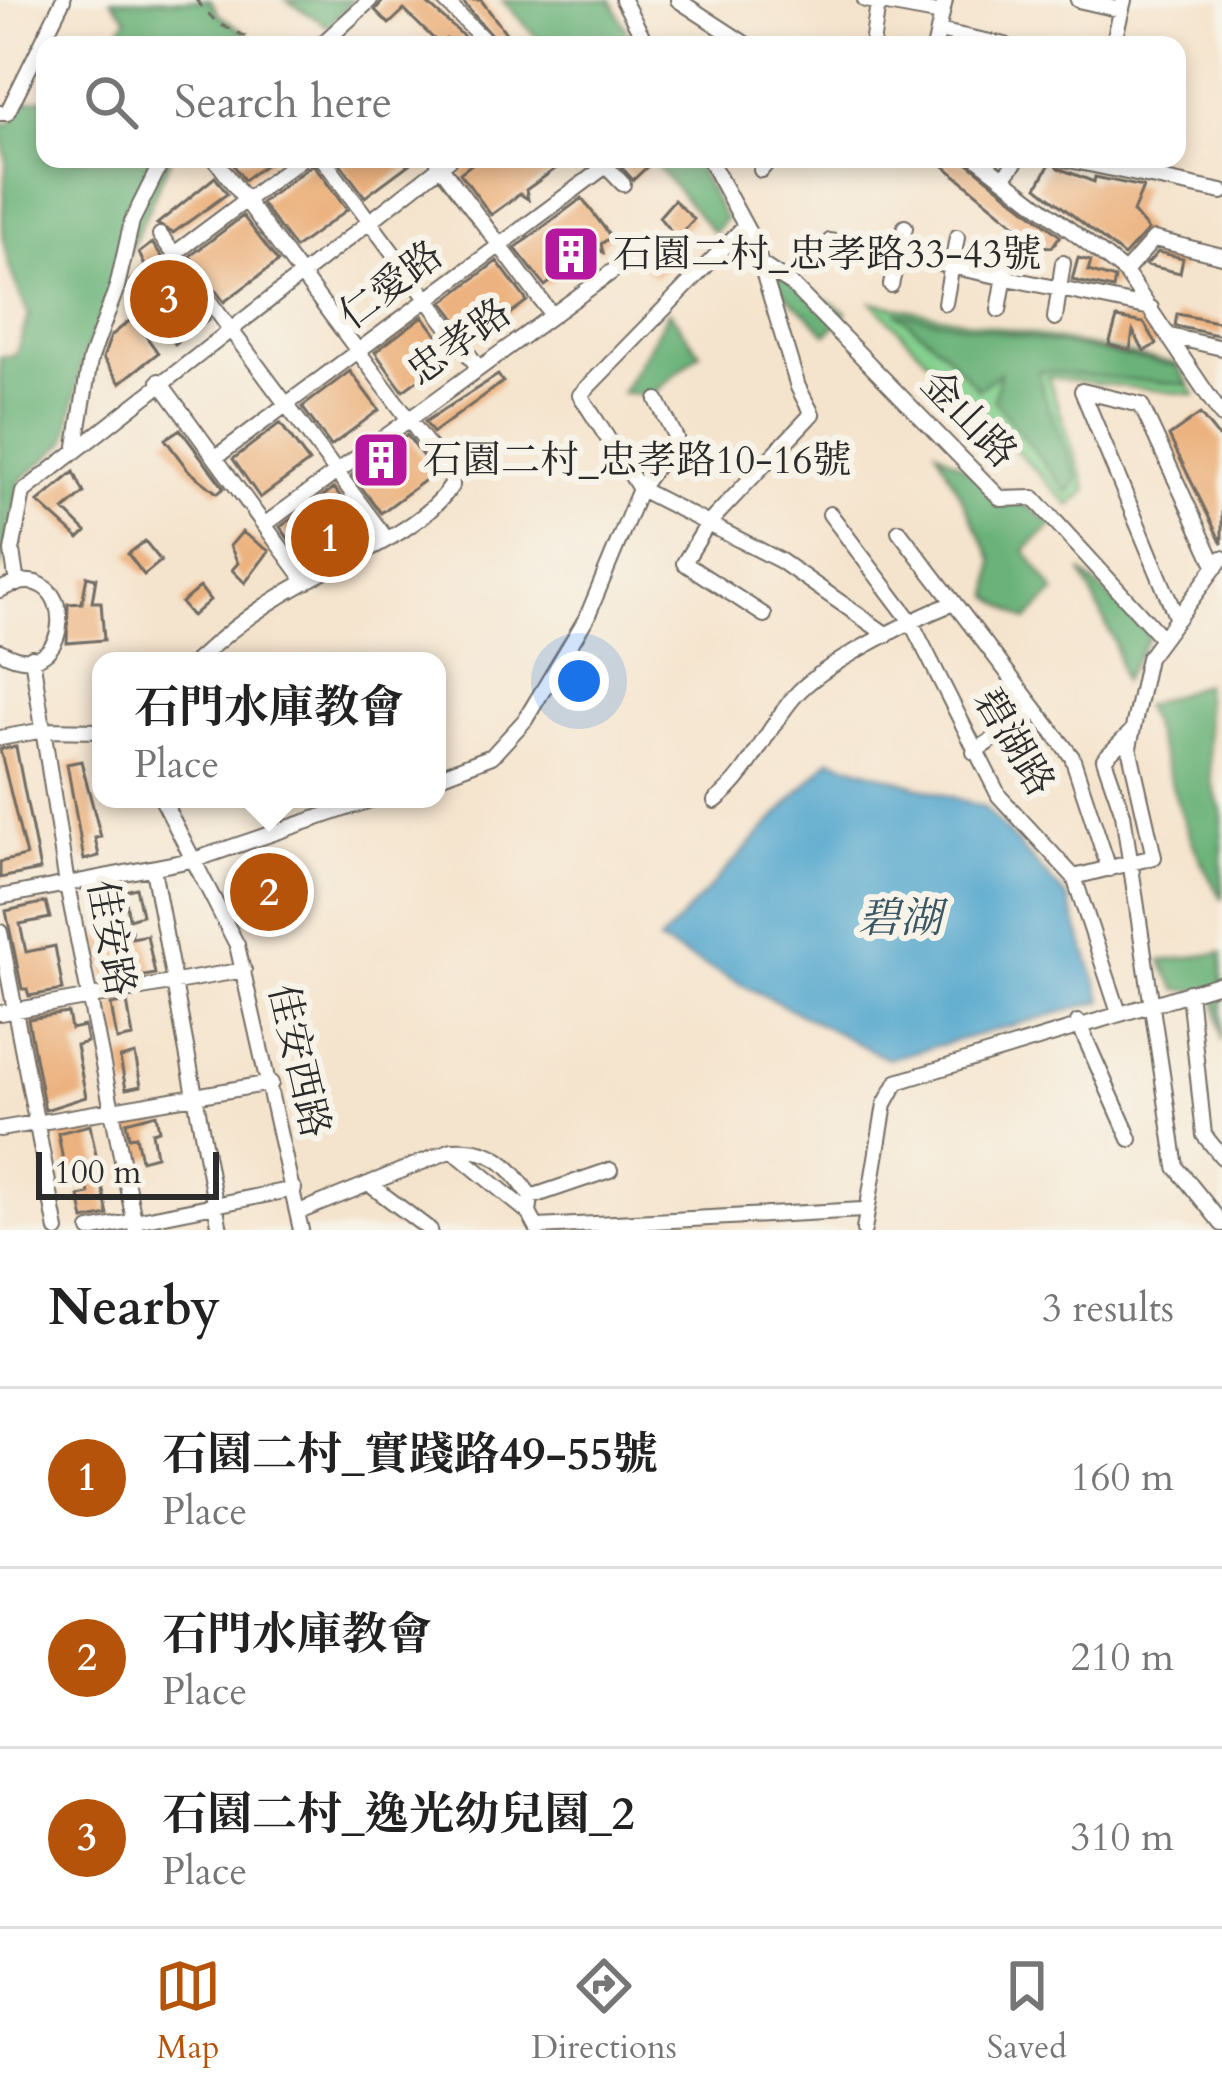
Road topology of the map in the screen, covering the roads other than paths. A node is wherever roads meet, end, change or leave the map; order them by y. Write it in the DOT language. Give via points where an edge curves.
graph roads {
  1 [pos="63,0"];
  2 [pos="370,0"];
  3 [pos="444,0"];
  4 [pos="622,0"];
  5 [pos="678,0"];
  6 [pos="1078,0"];
  7 [pos="872,1"];
  8 [pos="1123,5"];
  9 [pos="940,22"];
  10 [pos="45,36"];
  11 [pos="331,36"];
  12 [pos="480,36"];
  13 [pos="642,36"];
  14 [pos="733,36"];
  15 [pos="872,36"];
  16 [pos="980,36"];
  17 [pos="1116,36"];
  18 [pos="36,54"];
  19 [pos="0,113"];
  20 [pos="158,168"];
  21 [pos="222,168"];
  22 [pos="289,168"];
  23 [pos="330,168"];
  24 [pos="434,168"];
  25 [pos="447,168"];
  26 [pos="596,168"];
  27 [pos="607,168"];
  28 [pos="714,168"];
  29 [pos="990,168"];
  30 [pos="1011,168"];
  31 [pos="1107,168"];
  32 [pos="1003,178"];
  33 [pos="623,184"];
  34 [pos="1222,192"];
  35 [pos="246,201"];
  36 [pos="370,221"];
  37 [pos="745,226"];
  38 [pos="904,227"];
  39 [pos="160,235"];
  40 [pos="957,237"];
  41 [pos="830,241"];
  42 [pos="499,245"];
  43 [pos="1009,253"];
  44 [pos="174,254"];
  45 [pos="634,255"];
  46 [pos="898,255"];
  47 [pos="1222,256"];
  48 [pos="1063,263"];
  49 [pos="760,264"];
  50 [pos="952,266"];
  51 [pos="1125,272"];
  52 [pos="301,274"];
  53 [pos="1004,277"];
  54 [pos="891,285"];
  55 [pos="1060,289"];
  56 [pos="426,300"];
  57 [pos="944,303"];
  58 [pos="1151,308"];
  59 [pos="999,310"];
  60 [pos="552,315"];
  61 [pos="1054,318"];
  62 [pos="228,327"];
  63 [pos="1170,336"];
  64 [pos="1222,348"];
  65 [pos="357,351"];
  66 [pos="478,367"];
  67 [pos="159,381"];
  68 [pos="656,400"];
  69 [pos="286,405"];
  70 [pos="1222,416"];
  71 [pos="409,419"];
  72 [pos="76,446"];
  73 [pos="217,457"];
  74 [pos="336,473"];
  75 [pos="640,489"];
  76 [pos="830,514"];
  77 [pos="264,525"];
  78 [pos="707,525"];
  79 [pos="899,531"];
  80 [pos="385,537"];
  81 [pos="1219,562"];
  82 [pos="306,582"];
  83 [pos="16,584"];
  84 [pos="0,590"];
  85 [pos="954,603"];
  86 [pos="764,615"];
  87 [pos="910,620"];
  88 [pos="1177,620"];
  89 [pos="887,635"];
  90 [pos="1162,638"];
  91 [pos="0,651"];
  92 [pos="206,652"];
  93 [pos="32,657"];
  94 [pos="1036,710"];
  95 [pos="44,730"];
  96 [pos="92,730"];
  97 [pos="1132,731"];
  98 [pos="0,739"];
  99 [pos="974,752"];
  100 [pos="446,774"];
  101 [pos="715,801"];
  102 [pos="167,808"];
  103 [pos="346,808"];
  104 [pos="196,859"];
  105 [pos="1130,864"];
  106 [pos="153,869"];
  107 [pos="1109,869"];
  108 [pos="1074,877"];
  109 [pos="67,885"];
  110 [pos="0,897"];
  111 [pos="0,932"];
  112 [pos="244,970"];
  113 [pos="176,981"];
  114 [pos="1222,983"];
  115 [pos="1189,992"];
  116 [pos="89,998"];
  117 [pos="1151,1003"];
  118 [pos="8,1011"];
  119 [pos="1124,1011"];
  120 [pos="1078,1022"];
  121 [pos="271,1083"];
  122 [pos="194,1095"];
  123 [pos="109,1108"];
  124 [pos="39,1121"];
  125 [pos="0,1130"];
  126 [pos="1130,1139"];
  127 [pos="452,1150"];
  128 [pos="1222,1157"];
  129 [pos="610,1170"];
  130 [pos="369,1184"];
  131 [pos="294,1189"];
  132 [pos="530,1205"];
  133 [pos="216,1206"];
  134 [pos="863,1210"];
  135 [pos="299,1212"];
  136 [pos="790,1222"];
  137 [pos="725,1224"];
  138 [pos="1222,1224"];
  139 [pos="135,1226"];
  140 [pos="628,1226"];
  141 [pos="538,1229"];
  142 [pos="57,1230"];
  143 [pos="90,1230"];
  144 [pos="220,1230"];
  145 [pos="300,1230"];
  146 [pos="314,1230"];
  147 [pos="430,1230"];
  148 [pos="864,1230"];
  1 -- 10 [label="street"];
  2 -- 11 [label="street"];
  3 -- 12 [label="street"];
  4 -- 13 [label="street"];
  5 -- 14 [label="street"];
  6 -- 8 [label="street"];
  7 -- 9 [label="street"];
  7 -- 15 [label="street"];
  8 -- 17 [label="street"];
  9 -- 16 [label="street"];
  18 -- 19 [label="street"];
  20 -- 72 [label="street" via="132,221 90,360"];
  21 -- 35 [label="street"];
  22 -- 35 [label="street"];
  23 -- 36 [label="street"];
  24 -- 36 [label="street"];
  25 -- 42 [label="street"];
  26 -- 42 [label="street, 仁愛路"];
  27 -- 33 [label="street"];
  28 -- 37 [label="street"];
  29 -- 32 [label="street"];
  30 -- 32 [label="street"];
  31 -- 34 [label="street"];
  32 -- 51 [label="street"];
  35 -- 44 [label="street"];
  35 -- 52 [label="street"];
  36 -- 52 [label="street"];
  36 -- 56 [label="street"];
  37 -- 49 [label="street"];
  37 -- 75 [label="street" via="580,395"];
  38 -- 46 [label="street"];
  39 -- 44 [label="street"];
  40 -- 50 [label="street"];
  41 -- 46 [label="street"];
  42 -- 56 [label="street, 仁愛路"];
  42 -- 60 [label="street"];
  43 -- 53 [label="street"];
  44 -- 62 [label="street"];
  45 -- 60 [label="street, 忠孝路"];
  46 -- 50 [label="street"];
  46 -- 54 [label="street"];
  47 -- 51 [label="street" via="1154,239"];
  48 -- 55 [label="street"];
  49 -- 78 [label="street" via="812,414"];
  49 -- 90 [label="street, 金山路" via="791,284 1001,499 1034,498"];
  50 -- 53 [label="street"];
  50 -- 57 [label="street"];
  51 -- 58 [label="street"];
  52 -- 62 [label="street"];
  52 -- 65 [label="street"];
  53 -- 55 [label="street"];
  53 -- 59 [label="street"];
  55 -- 58 [label="street"];
  55 -- 61 [label="street"];
  56 -- 65 [label="street, 仁愛路"];
  56 -- 66 [label="street"];
  58 -- 63 [label="street"];
  60 -- 66 [label="street, 忠孝路"];
  62 -- 67 [label="street"];
  62 -- 69 [label="street"];
  63 -- 64 [label="street"];
  63 -- 70 [label="street"];
  65 -- 69 [label="street, 仁愛路"];
  65 -- 71 [label="street"];
  66 -- 71 [label="street, 忠孝路"];
  67 -- 72 [label="street"];
  67 -- 73 [label="street"];
  68 -- 75 [label="street" via="676,438"];
  69 -- 73 [label="street, 仁愛路"];
  69 -- 74 [label="street"];
  71 -- 74 [label="street, 忠孝路"];
  71 -- 80 [label="street" via="451,476 445,496"];
  72 -- 83 [label="street" via="23,492 12,551"];
  73 -- 77 [label="street"];
  74 -- 77 [label="street, 忠孝路"];
  74 -- 80 [label="street"];
  75 -- 78 [label="street"];
  75 -- 100 [label="street" via="587,617 525,720 492,756"];
  76 -- 87 [label="street, 碧湖路"];
  77 -- 82 [label="street"];
  78 -- 86 [label="street" via="684,563"];
  78 -- 89 [label="street" via="781,561"];
  79 -- 85 [label="street"];
  80 -- 82 [label="street"];
  81 -- 88 [label="street"];
  81 -- 88 [label="street" via="1141,405 1082,391"];
  82 -- 92 [label="street"];
  83 -- 84 [label="street"];
  83 -- 93 [label="street" via="45,589 61,614 54,642"];
  85 -- 87 [label="street"];
  85 -- 94 [label="street"];
  87 -- 89 [label="street"];
  87 -- 99 [label="street, 碧湖路"];
  88 -- 90 [label="street"];
  89 -- 101 [label="street" via="796,693 734,787"];
  90 -- 97 [label="street" via="1148,658"];
  91 -- 93 [label="street"];
  93 -- 95 [label="street, 佳安路"];
  94 -- 99 [label="street"];
  94 -- 107 [label="street" via="1072,757"];
  95 -- 96 [label="street"];
  95 -- 98 [label="street"];
  95 -- 109 [label="street, 佳安路"];
  97 -- 105 [label="street" via="1104,759"];
  97 -- 105 [label="street" via="1154,857"];
  99 -- 108 [label="street, 碧湖路" via="999,796"];
  102 -- 104 [label="street, 佳安西路"];
  103 -- 104 [label="street"];
  104 -- 106 [label="street"];
  104 -- 112 [label="street, 佳安西路"];
  105 -- 107 [label="street"];
  105 -- 117 [label="street"];
  106 -- 109 [label="street"];
  106 -- 113 [label="street"];
  107 -- 108 [label="street"];
  108 -- 119 [label="street, 碧湖路"];
  109 -- 110 [label="street"];
  109 -- 116 [label="street, 佳安路"];
  111 -- 118 [label="street"];
  112 -- 113 [label="street"];
  112 -- 121 [label="street, 佳安西路"];
  113 -- 116 [label="street"];
  113 -- 122 [label="street"];
  114 -- 115 [label="street"];
  115 -- 117 [label="street"];
  115 -- 128 [label="street" via="1204,1135"];
  116 -- 118 [label="street"];
  116 -- 123 [label="street, 佳安路"];
  117 -- 119 [label="street"];
  117 -- 138 [label="street" via="1176,1167"];
  118 -- 124 [label="street"];
  119 -- 120 [label="street"];
  120 -- 126 [label="street"];
  120 -- 134 [label="street" via="897,1082"];
  121 -- 122 [label="street"];
  121 -- 131 [label="street, 佳安西路"];
  122 -- 123 [label="street"];
  122 -- 133 [label="street"];
  123 -- 124 [label="street"];
  123 -- 139 [label="street, 佳安路"];
  124 -- 125 [label="street"];
  124 -- 142 [label="street"];
  127 -- 130 [label="street"];
  127 -- 132 [label="street"];
  127 -- 132 [label="street" via="480,1148 506,1162"];
  129 -- 132 [label="street"];
  130 -- 135 [label="street"];
  130 -- 147 [label="street"];
  131 -- 133 [label="street"];
  131 -- 135 [label="street, 佳安西路"];
  132 -- 141 [label="street"];
  133 -- 139 [label="street"];
  133 -- 144 [label="street"];
  134 -- 136 [label="street"];
  134 -- 148 [label="street"];
  135 -- 145 [label="street, 佳安西路"];
  136 -- 137 [label="street"];
  137 -- 140 [label="street"];
  139 -- 143 [label="street"];
  140 -- 141 [label="street"];
  145 -- 146 [label="street"];
}
